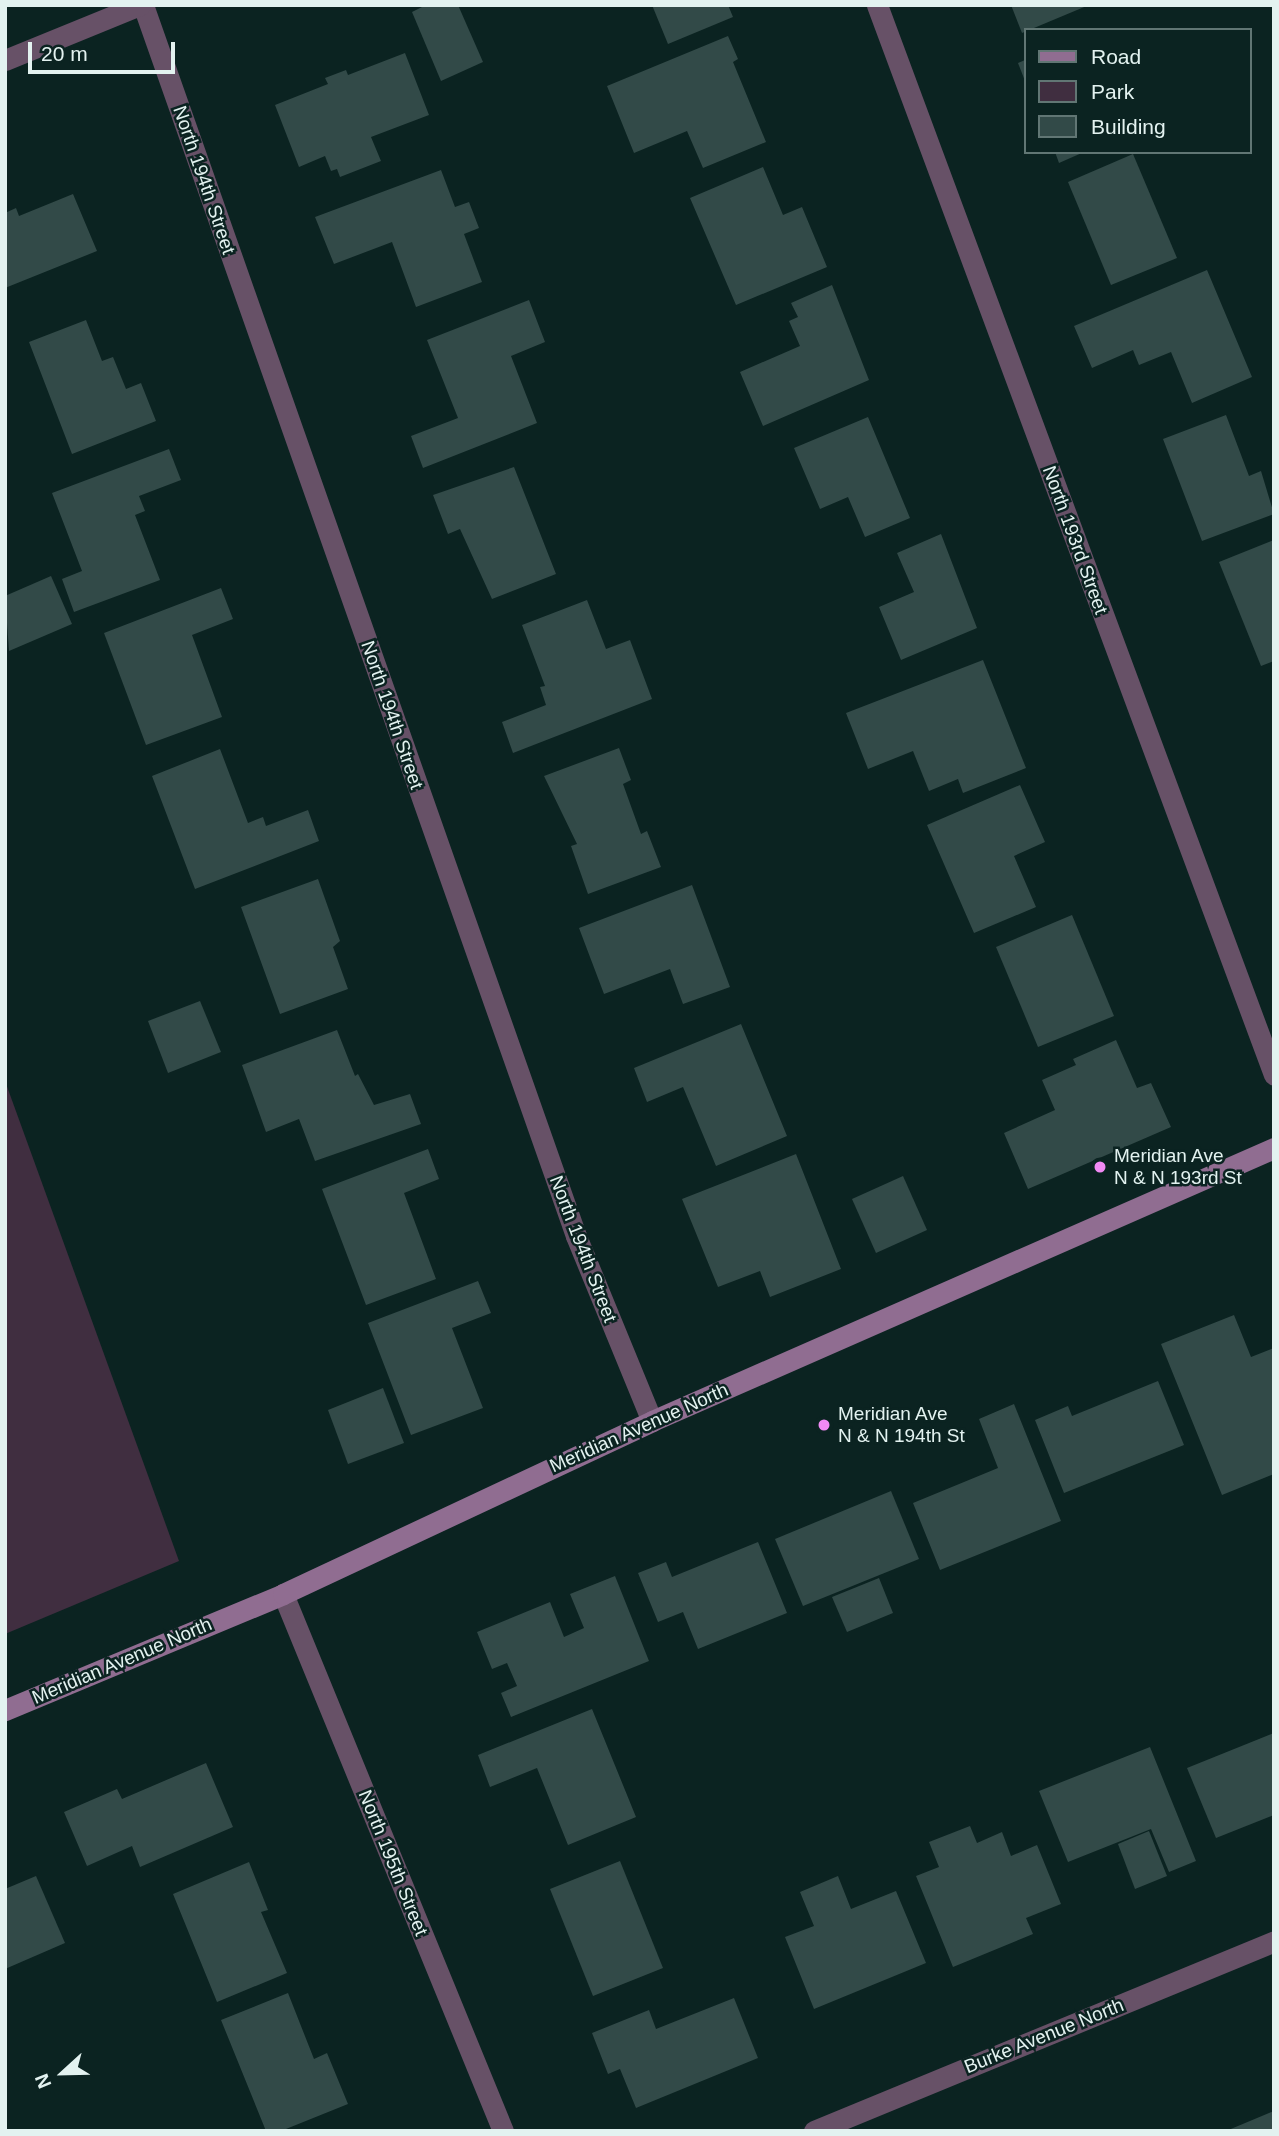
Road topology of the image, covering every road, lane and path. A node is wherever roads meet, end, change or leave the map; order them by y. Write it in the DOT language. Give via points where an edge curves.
graph roads {
  1 [pos="142,5"];
  2 [pos="877,5"];
  3 [pos="5,60"];
  4 [pos="1274,1075"];
  5 [pos="1274,1148"];
  6 [pos="652,1421"];
  7 [pos="283,1594"];
  8 [pos="5,1710"];
  9 [pos="1274,1941"];
  10 [pos="503,2131"];
  11 [pos="814,2131"];
  1 -- 3 [label="street"];
  1 -- 6 [label="street, North 194th Street" via="576,1236"];
  2 -- 4 [label="street, North 193rd Street"];
  5 -- 6 [label="street, Meridian Avenue North"];
  6 -- 7 [label="street, Meridian Avenue North"];
  7 -- 8 [label="street, Meridian Avenue North"];
  7 -- 10 [label="street, North 195th Street"];
  9 -- 11 [label="street, Burke Avenue North"];
}
